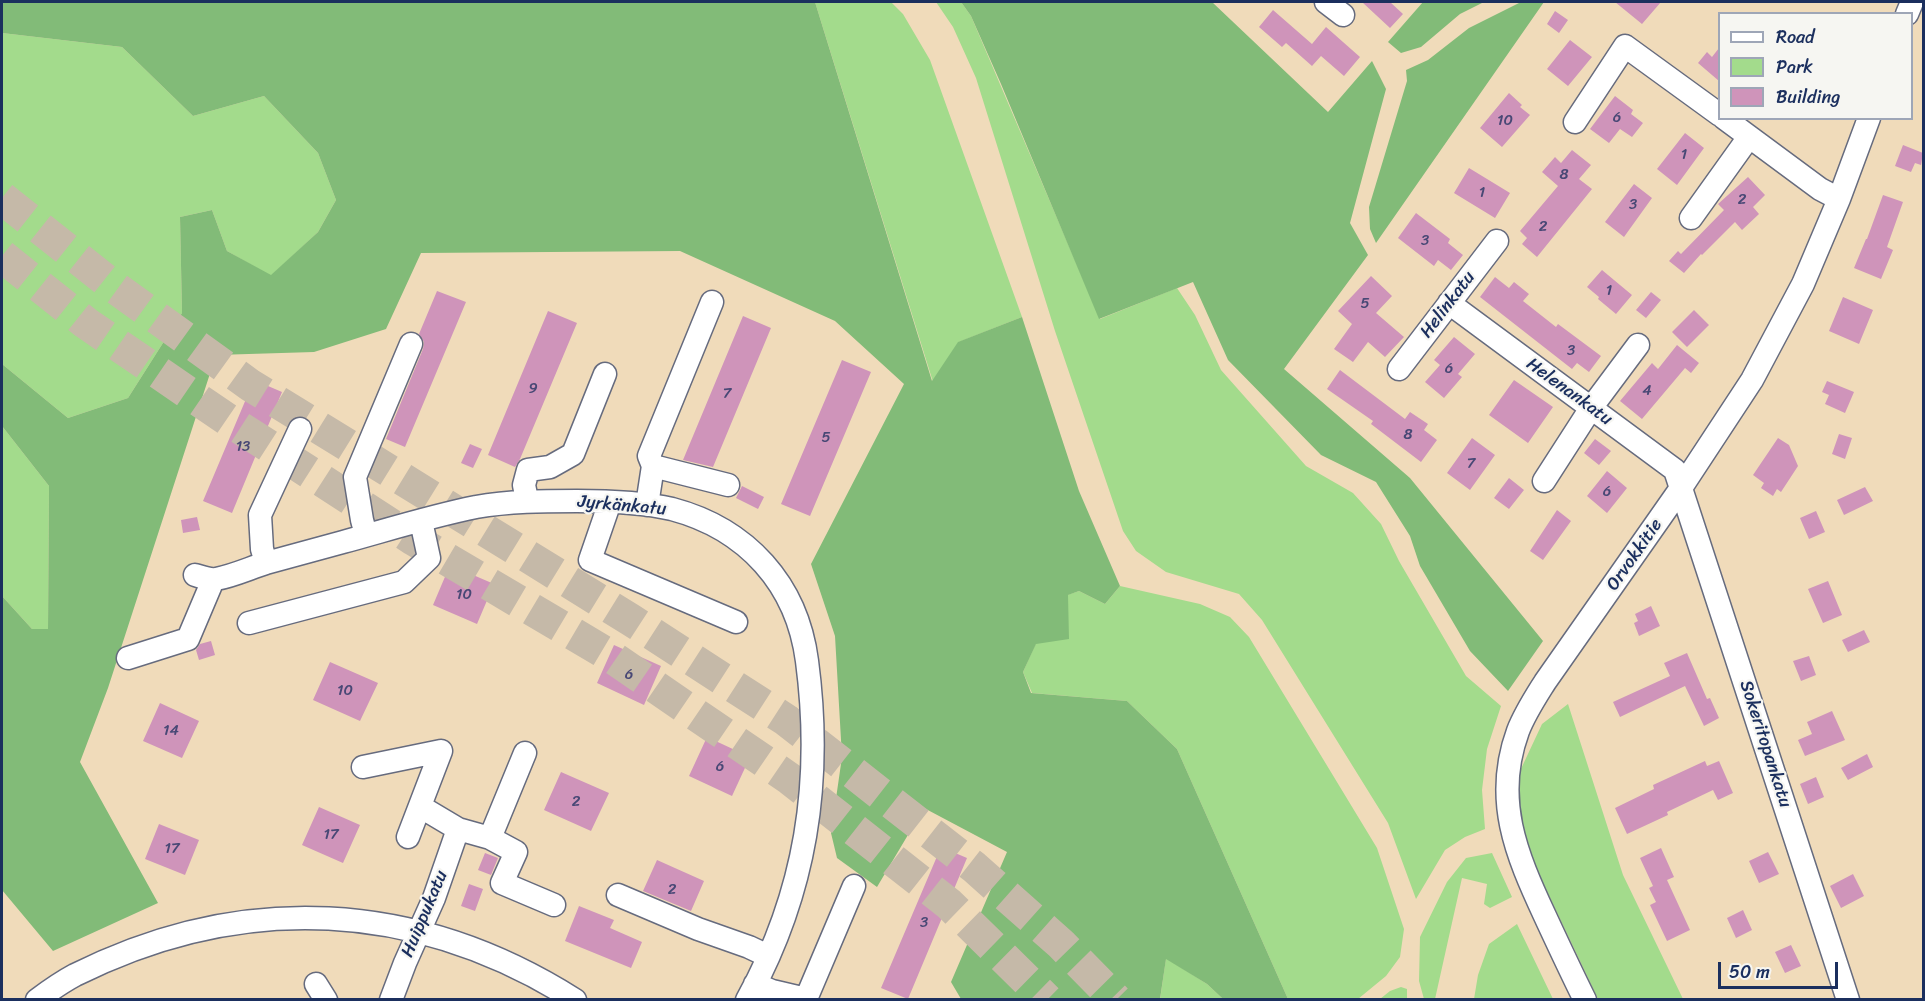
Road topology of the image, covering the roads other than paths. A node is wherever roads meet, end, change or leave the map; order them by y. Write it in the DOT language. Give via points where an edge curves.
graph roads {
  1 [pos="1718,114"];
  2 [pos="1727,120"];
  3 [pos="1868,120"];
  4 [pos="1575,122"];
  5 [pos="1749,136"];
  6 [pos="1839,199"];
  7 [pos="1691,218"];
  8 [pos="1497,241"];
  9 [pos="712,302"];
  10 [pos="1449,303"];
  11 [pos="411,344"];
  12 [pos="1638,345"];
  13 [pos="1399,369"];
  14 [pos="605,374"];
  15 [pos="1591,408"];
  16 [pos="300,429"];
  17 [pos="653,466"];
  18 [pos="1544,481"];
  19 [pos="728,485"];
  20 [pos="1681,488"];
  21 [pos="526,500"];
  22 [pos="610,502"];
  23 [pos="647,505"];
  24 [pos="422,520"];
  25 [pos="366,535"];
  26 [pos="266,563"];
  27 [pos="736,622"];
  28 [pos="249,623"];
  29 [pos="128,658"];
  30 [pos="525,753"];
  31 [pos="363,766"];
  32 [pos="421,807"];
  33 [pos="458,829"];
  34 [pos="408,837"];
  35 [pos="490,838"];
  36 [pos="854,886"];
  37 [pos="618,895"];
  38 [pos="554,905"];
  39 [pos="418,931"];
  40 [pos="768,956"];
  41 [pos="751,992"];
  42 [pos="37,999"];
  43 [pos="391,999"];
  44 [pos="575,999"];
  45 [pos="1585,999"];
  46 [pos="1848,999"];
  1 -- 4 [label="street" via="1625,46"];
  2 -- 5 [label="street"];
  3 -- 6 [label="street, Orvokkitie"];
  5 -- 6 [label="street"];
  5 -- 7 [label="street"];
  6 -- 20 [label="street, Orvokkitie" via="1785,320 1752,380"];
  8 -- 10 [label="street, Helinkatu"];
  9 -- 17 [label="street" via="649,456"];
  10 -- 13 [label="street, Helinkatu"];
  10 -- 15 [label="street, Helenankatu"];
  11 -- 25 [label="street" via="355,477"];
  12 -- 15 [label="street"];
  14 -- 21 [label="street" via="573,454 550,467 528,470"];
  15 -- 18 [label="street"];
  15 -- 20 [label="street, Helenankatu" via="1676,470"];
  16 -- 26 [label="street" via="261,515"];
  17 -- 19 [label="street"];
  17 -- 23 [label="street"];
  20 -- 45 [label="street, Orvokkitie" via="1528,709 1510,759 1507,800 1519,860"];
  20 -- 46 [label="street, Sokeritopankatu"];
  21 -- 22 [label="street, Jyrkänkatu"];
  21 -- 24 [label="street, Jyrkänkatu"];
  22 -- 23 [label="street, Jyrkänkatu"];
  22 -- 27 [label="street" via="590,560"];
  23 -- 40 [label="street, Jyrkänkatu" via="696,517 740,541 782,586 794,608 805,650 814,737 808,826 798,872"];
  24 -- 25 [label="street, Jyrkänkatu"];
  24 -- 28 [label="street" via="429,558 404,582"];
  25 -- 26 [label="street, Jyrkänkatu"];
  26 -- 29 [label="street, Jyrkänkatu" via="204,578 188,639"];
  30 -- 35 [label="street"];
  31 -- 32 [label="street" via="441,751"];
  32 -- 33 [label="street"];
  32 -- 34 [label="street"];
  33 -- 35 [label="street"];
  33 -- 39 [label="street, Huippukatu"];
  35 -- 38 [label="street" via="516,852 502,883"];
  36 -- 41 [label="street" via="806,999 772,991"];
  37 -- 40 [label="street"];
  39 -- 42 [label="street" via="314,916 227,924 157,940 74,975"];
  39 -- 43 [label="street, Huippukatu"];
  39 -- 44 [label="street" via="504,960"];
  40 -- 41 [label="street, Jyrkänkatu"];
}
